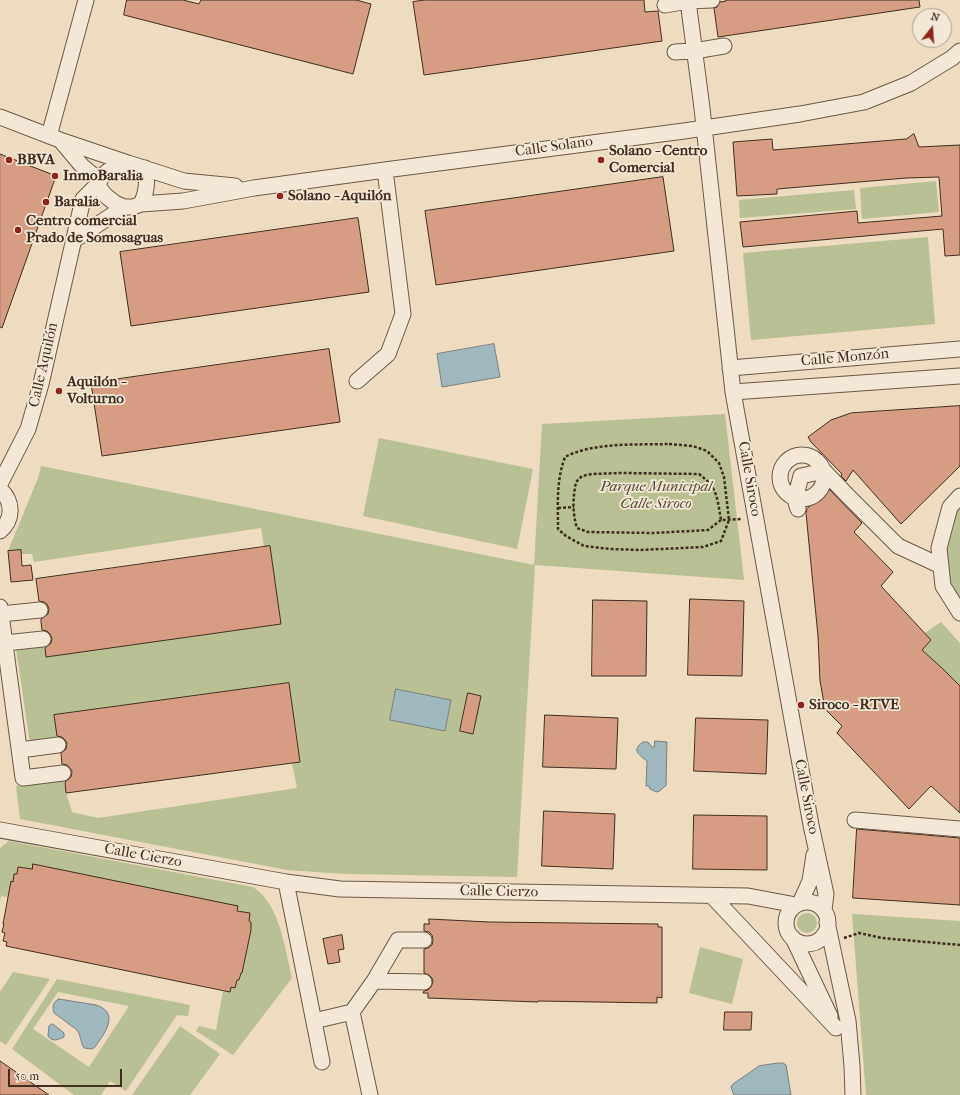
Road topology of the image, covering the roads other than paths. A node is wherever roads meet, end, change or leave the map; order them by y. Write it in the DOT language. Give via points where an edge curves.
graph roads {
  1 [pos="86,0"];
  2 [pos="712,0"];
  3 [pos="688,1"];
  4 [pos="665,5"];
  5 [pos="724,46"];
  6 [pos="694,51"];
  7 [pos="960,51"];
  8 [pos="675,52"];
  9 [pos="0,117"];
  10 [pos="704,128"];
  11 [pos="54,138"];
  12 [pos="128,163"];
  13 [pos="145,168"];
  14 [pos="385,170"];
  15 [pos="99,182"];
  16 [pos="254,188"];
  17 [pos="141,204"];
  18 [pos="124,207"];
  19 [pos="72,241"];
  20 [pos="960,349"];
  21 [pos="730,368"];
  22 [pos="960,376"];
  23 [pos="357,382"];
  24 [pos="734,392"];
  25 [pos="824,470"];
  26 [pos="0,484"];
  27 [pos="0,489"];
  28 [pos="960,496"];
  29 [pos="797,504"];
  30 [pos="0,531"];
  31 [pos="941,566"];
  32 [pos="40,610"];
  33 [pos="0,611"];
  34 [pos="960,613"];
  35 [pos="43,639"];
  36 [pos="5,643"];
  37 [pos="58,745"];
  38 [pos="20,750"];
  39 [pos="63,773"];
  40 [pos="855,820"];
  41 [pos="960,829"];
  42 [pos="0,830"];
  43 [pos="816,846"];
  44 [pos="286,882"];
  45 [pos="712,896"];
  46 [pos="798,904"];
  47 [pos="826,916"];
  48 [pos="794,938"];
  49 [pos="424,940"];
  50 [pos="374,981"];
  51 [pos="424,982"];
  52 [pos="352,1012"];
  53 [pos="314,1021"];
  54 [pos="836,1028"];
  55 [pos="322,1062"];
  56 [pos="852,1066"];
  57 [pos="370,1095"];
  58 [pos="853,1095"];
  1 -- 11 [label="street"];
  2 -- 3 [label="street"];
  3 -- 4 [label="street"];
  3 -- 6 [label="street, Calle Siroco"];
  5 -- 6 [label="street"];
  6 -- 8 [label="street"];
  6 -- 10 [label="street, Calle Siroco"];
  7 -- 10 [label="street, Calle Solano" via="911,83 864,102"];
  9 -- 11 [label="street, Calle Solano"];
  10 -- 14 [label="street, Calle Solano"];
  10 -- 21 [label="street, Calle Siroco"];
  11 -- 12 [label="street, Calle Solano"];
  11 -- 15 [label="street, Calle Solano"];
  12 -- 13 [label="street, Calle Solano"];
  12 -- 15 [label="street" via="108,171"];
  13 -- 16 [label="street, Calle Solano" via="184,181"];
  13 -- 17 [label="street" via="147,186"];
  14 -- 16 [label="street, Calle Solano"];
  14 -- 23 [label="street" via="403,314 388,354"];
  15 -- 18 [label="street, Calle Solano" via="100,190"];
  15 -- 19 [label="street, Calle Aquilón" via="83,199"];
  16 -- 17 [label="street, Calle Solano" via="183,201"];
  17 -- 18 [label="street, Calle Solano"];
  18 -- 19 [label="street"];
  19 -- 26 [label="street, Calle Aquilón" via="41,384 28,429"];
  20 -- 21 [label="street, Calle Monzón"];
  21 -- 24 [label="street, Calle Siroco"];
  22 -- 24 [label="street, Calle Monzón"];
  24 -- 43 [label="street, Calle Siroco"];
  25 -- 29 [label="street" via="824,484 820,491 816,496"];
  25 -- 29 [label="street" via="801,476"];
  25 -- 29 [label="street" via="815,458 808,455 792,457 786,461 782,467 780,483 783,490"];
  25 -- 31 [label="street" via="898,546"];
  27 -- 30 [label="street" via="9,501 10,510 9,519"];
  28 -- 31 [label="street" via="950,507 939,548"];
  31 -- 34 [label="street" via="944,586"];
  32 -- 33 [label="street"];
  33 -- 36 [label="street"];
  35 -- 36 [label="street"];
  36 -- 38 [label="street"];
  37 -- 38 [label="street"];
  38 -- 39 [label="street" via="23,778"];
  40 -- 41 [label="street"];
  42 -- 44 [label="street, Calle Cierzo"];
  43 -- 46 [label="street, Calle Siroco" via="810,881"];
  43 -- 47 [label="street, Calle Siroco" via="826,894"];
  44 -- 45 [label="street, Calle Cierzo" via="340,889"];
  44 -- 53 [label="street"];
  45 -- 46 [label="street, Calle Cierzo" via="748,896"];
  45 -- 54 [label="street"];
  46 -- 47 [label="street" via="814,903"];
  46 -- 48 [label="street" via="786,918 787,929"];
  47 -- 48 [label="street" via="827,929 819,940 799,942"];
  47 -- 56 [label="street, Calle Siroco" via="848,1021"];
  48 -- 54 [label="street, Calle Siroco"];
  49 -- 50 [label="street" via="398,940"];
  50 -- 51 [label="street"];
  50 -- 52 [label="street"];
  52 -- 53 [label="street"];
  52 -- 57 [label="street"];
  53 -- 55 [label="street"];
  54 -- 56 [label="street, Calle Siroco"];
  56 -- 58 [label="street, Calle Siroco"];
}
